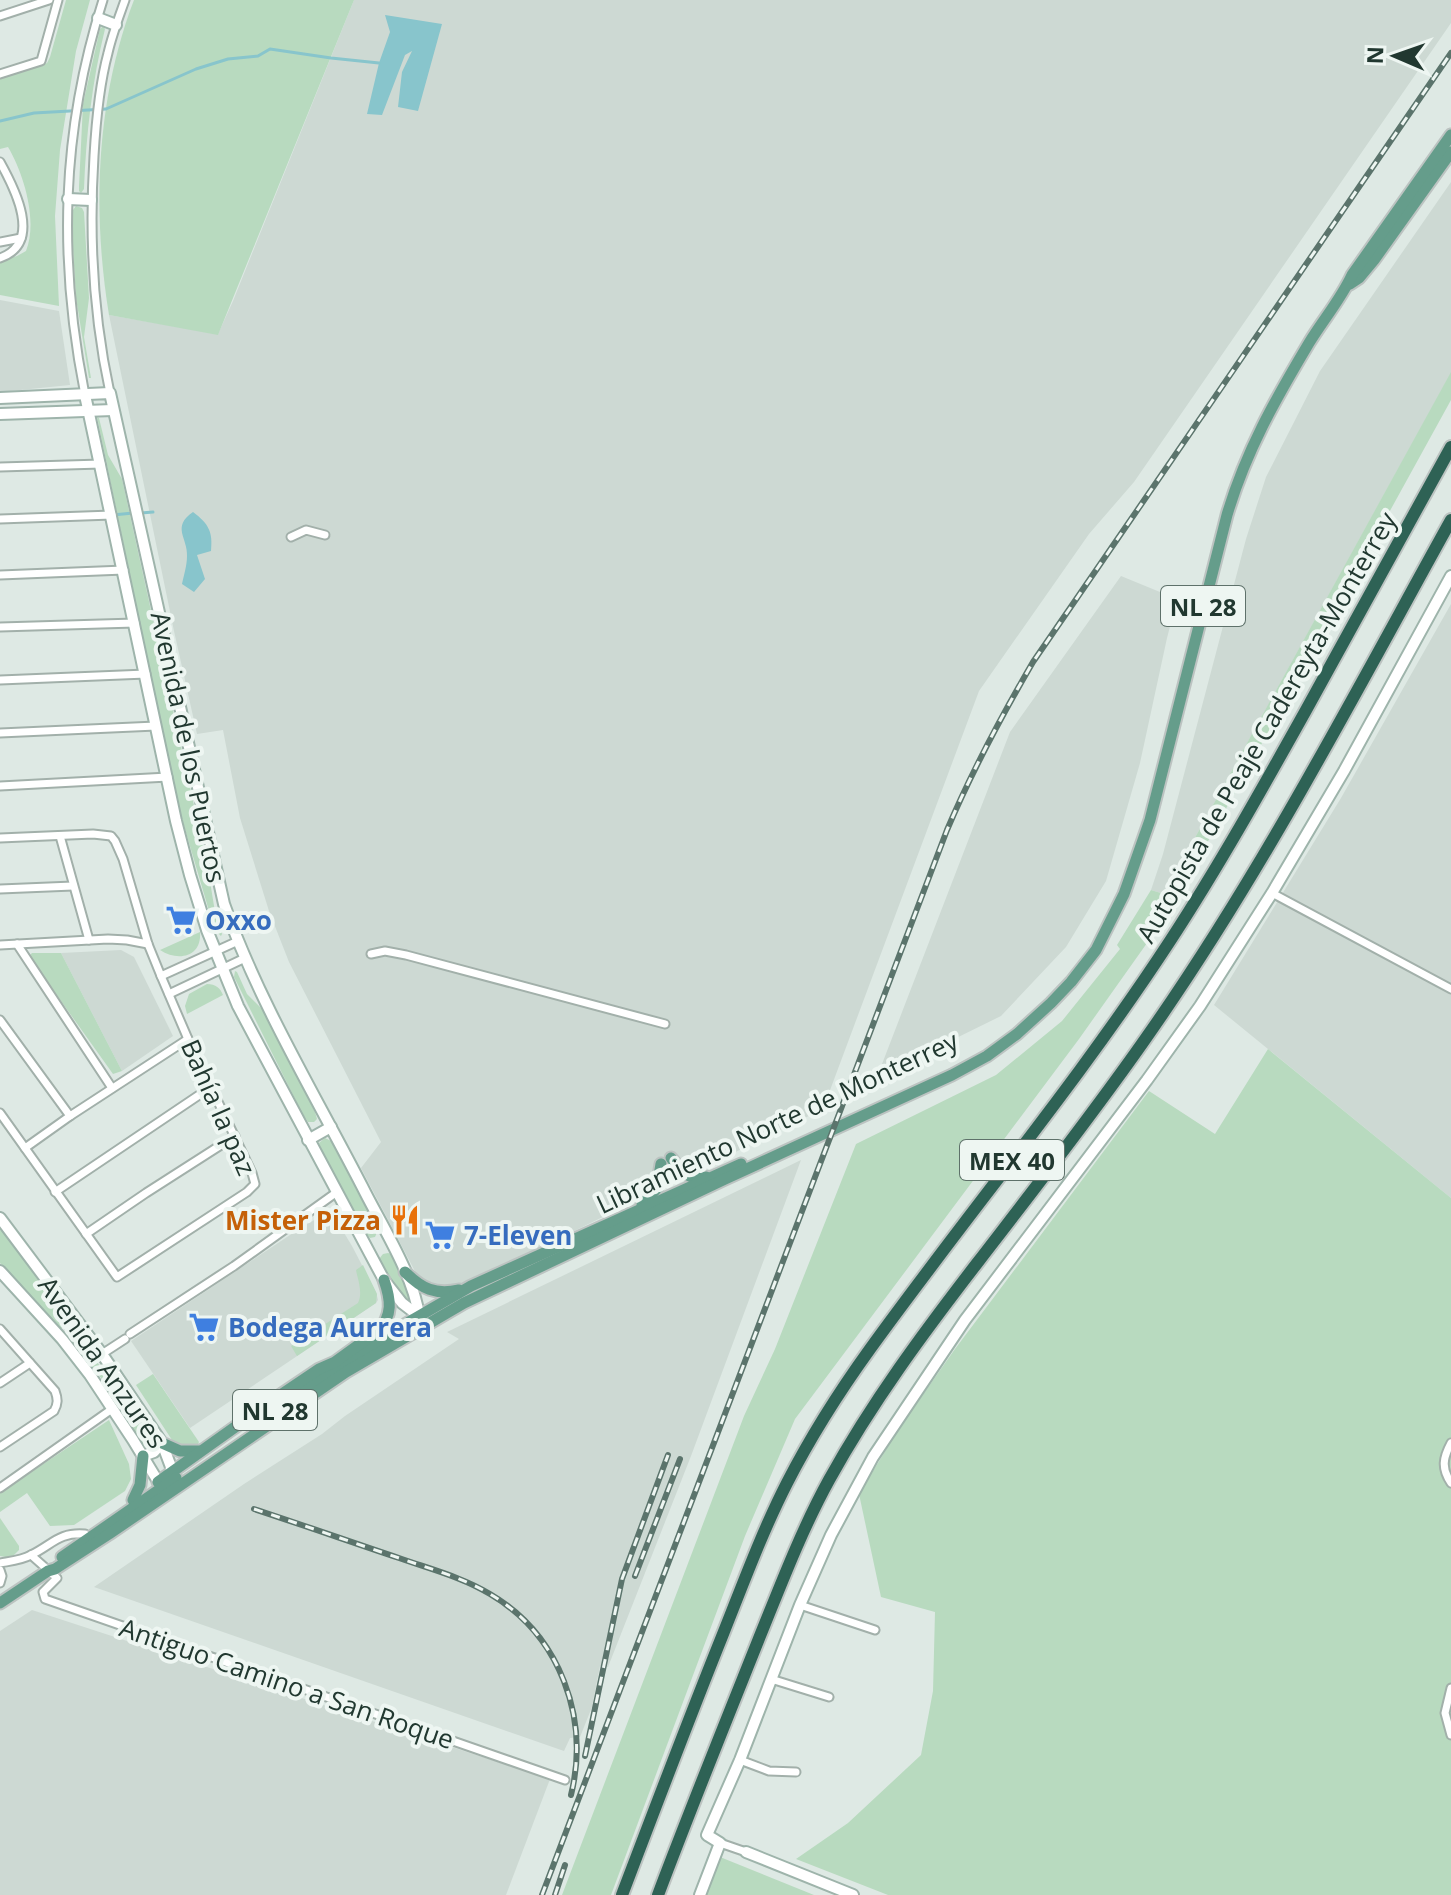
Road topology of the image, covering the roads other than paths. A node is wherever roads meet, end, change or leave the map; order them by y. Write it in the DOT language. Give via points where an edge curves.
graph roads {
  1 [pos="49,0"];
  2 [pos="58,0"];
  3 [pos="103,0"];
  4 [pos="125,0"];
  5 [pos="0,16"];
  6 [pos="98,18"];
  7 [pos="116,25"];
  8 [pos="0,74"];
  9 [pos="1451,135"];
  10 [pos="1451,143"];
  11 [pos="1451,152"];
  12 [pos="1436,157"];
  13 [pos="0,162"];
  14 [pos="68,199"];
  15 [pos="91,200"];
  16 [pos="1399,226"];
  17 [pos="21,238"];
  18 [pos="0,242"];
  19 [pos="0,258"];
  20 [pos="1346,287"];
  21 [pos="110,393"];
  22 [pos="85,395"];
  23 [pos="0,398"];
  24 [pos="113,410"];
  25 [pos="90,411"];
  26 [pos="0,414"];
  27 [pos="1451,447"];
  28 [pos="101,464"];
  29 [pos="0,467"];
  30 [pos="112,515"];
  31 [pos="0,519"];
  32 [pos="1451,520"];
  33 [pos="325,535"];
  34 [pos="291,537"];
  35 [pos="124,570"];
  36 [pos="0,575"];
  37 [pos="1451,576"];
  38 [pos="135,623"];
  39 [pos="0,627"];
  40 [pos="146,674"];
  41 [pos="0,680"];
  42 [pos="156,726"];
  43 [pos="0,733"];
  44 [pos="168,777"];
  45 [pos="0,786"];
  46 [pos="60,836"];
  47 [pos="0,838"];
  48 [pos="73,886"];
  49 [pos="0,889"];
  50 [pos="1272,893"];
  51 [pos="89,940"];
  52 [pos="238,941"];
  53 [pos="1099,942"];
  54 [pos="17,944"];
  55 [pos="148,944"];
  56 [pos="0,945"];
  57 [pos="215,952"];
  58 [pos="371,954"];
  59 [pos="245,958"];
  60 [pos="222,969"];
  61 [pos="161,976"];
  62 [pos="1451,989"];
  63 [pos="169,994"];
  64 [pos="0,1020"];
  65 [pos="665,1024"];
  66 [pos="188,1039"];
  67 [pos="211,1087"];
  68 [pos="112,1088"];
  69 [pos="0,1113"];
  70 [pos="70,1116"];
  71 [pos="331,1127"];
  72 [pos="235,1136"];
  73 [pos="308,1140"];
  74 [pos="25,1148"];
  75 [pos="718,1173"];
  76 [pos="55,1192"];
  77 [pos="337,1192"];
  78 [pos="635,1211"];
  79 [pos="1,1220"];
  80 [pos="86,1234"];
  81 [pos="0,1271"];
  82 [pos="405,1272"];
  83 [pos="384,1280"];
  84 [pos="517,1280"];
  85 [pos="471,1286"];
  86 [pos="419,1316"];
  87 [pos="80,1325"];
  88 [pos="382,1328"];
  89 [pos="0,1329"];
  90 [pos="62,1339"];
  91 [pos="102,1354"];
  92 [pos="30,1363"];
  93 [pos="341,1369"];
  94 [pos="301,1382"];
  95 [pos="0,1383"];
  96 [pos="112,1409"];
  97 [pos="162,1443"];
  98 [pos="1451,1443"];
  99 [pos="238,1445"];
  100 [pos="0,1447"];
  101 [pos="200,1451"];
  102 [pos="143,1456"];
  103 [pos="167,1478"];
  104 [pos="1451,1483"];
  105 [pos="0,1488"];
  106 [pos="133,1500"];
  107 [pos="85,1534"];
  108 [pos="109,1534"];
  109 [pos="31,1555"];
  110 [pos="0,1563"];
  111 [pos="50,1568"];
  112 [pos="0,1570"];
  113 [pos="0,1583"];
  114 [pos="0,1603"];
  115 [pos="800,1605"];
  116 [pos="875,1630"];
  117 [pos="771,1679"];
  118 [pos="1451,1688"];
  119 [pos="829,1697"];
  120 [pos="1451,1735"];
  121 [pos="740,1760"];
  122 [pos="796,1772"];
  123 [pos="565,1780"];
  124 [pos="720,1843"];
  125 [pos="746,1852"];
  126 [pos="622,1895"];
  127 [pos="658,1895"];
  128 [pos="700,1895"];
  129 [pos="853,1895"];
  1 -- 5 [label="street"];
  2 -- 8 [label="street" via="41,61"];
  3 -- 6 [label="street, Avenida de los Puertos"];
  4 -- 7 [label="street, Avenida de los Puertos"];
  6 -- 7 [label="street"];
  6 -- 14 [label="street, Avenida de los Puertos" via="84,64"];
  7 -- 15 [label="street, Avenida de los Puertos" via="102,81"];
  9 -- 12 [label="main road, Libramiento Norte de Monterrey / NL 28"];
  10 -- 12 [label="main road"];
  11 -- 16 [label="main road, Libramiento Norte de Monterrey / NL 28"];
  12 -- 16 [label="main road"];
  12 -- 20 [label="main road, Libramiento Norte de Monterrey / NL 28"];
  13 -- 17 [label="street" via="15,188"];
  14 -- 15 [label="street"];
  14 -- 22 [label="street, Avenida de los Puertos" via="70,304"];
  15 -- 21 [label="street, Avenida de los Puertos" via="97,323"];
  16 -- 20 [label="main road, Libramiento Norte de Monterrey / NL 28"];
  17 -- 18 [label="street"];
  17 -- 19 [label="street" via="12,253"];
  20 -- 53 [label="main road, Libramiento Norte de Monterrey / NL 28" via="1272,405 1237,482 1150,820 1124,894"];
  21 -- 22 [label="street"];
  21 -- 24 [label="street, Avenida de los Puertos"];
  22 -- 23 [label="street"];
  22 -- 25 [label="street, Avenida de los Puertos"];
  24 -- 25 [label="street"];
  24 -- 52 [label="street, Avenida de los Puertos" via="208,837"];
  25 -- 26 [label="street"];
  25 -- 28 [label="street, Avenida de los Puertos"];
  27 -- 126 [label="highway, Autopista de Peaje Cadereyta-Monterrey / MEX 40" via="1260,793 1181,924 1058,1100 870,1349 807,1446 758,1547"];
  28 -- 29 [label="street"];
  28 -- 30 [label="street, Avenida de los Puertos"];
  30 -- 31 [label="street"];
  30 -- 35 [label="street, Avenida de los Puertos"];
  32 -- 127 [label="highway, MEX 40" via="1301,794 1213,939 859,1427 809,1520"];
  33 -- 34 [label="street" via="306,530"];
  35 -- 36 [label="street"];
  35 -- 38 [label="street, Avenida de los Puertos"];
  37 -- 50 [label="street"];
  38 -- 39 [label="street"];
  38 -- 40 [label="street, Avenida de los Puertos"];
  40 -- 41 [label="street"];
  40 -- 42 [label="street, Avenida de los Puertos"];
  42 -- 43 [label="street"];
  42 -- 44 [label="street, Avenida de los Puertos"];
  44 -- 45 [label="street"];
  44 -- 57 [label="street, Avenida de los Puertos" via="190,875"];
  46 -- 47 [label="street, Bahía la paz"];
  46 -- 48 [label="street"];
  46 -- 55 [label="street, Bahía la paz" via="111,836"];
  48 -- 49 [label="street"];
  48 -- 51 [label="street"];
  50 -- 62 [label="street"];
  50 -- 115 [label="street" via="1178,1037 965,1320 873,1457"];
  51 -- 54 [label="street"];
  51 -- 55 [label="street"];
  52 -- 57 [label="street"];
  52 -- 59 [label="street, Avenida de los Puertos"];
  53 -- 75 [label="main road, Libramiento Norte de Monterrey / NL 28" via="1032,1015 964,1063"];
  53 -- 84 [label="main road, Libramiento Norte de Monterrey / NL 28" via="1051,1003 971,1066"];
  54 -- 56 [label="street"];
  54 -- 68 [label="street"];
  55 -- 61 [label="street, Bahía la paz"];
  57 -- 60 [label="street, Avenida de los Puertos"];
  57 -- 61 [label="street"];
  58 -- 65 [label="street" via="406,955"];
  59 -- 60 [label="street"];
  59 -- 71 [label="street, Avenida de los Puertos"];
  60 -- 63 [label="street"];
  60 -- 73 [label="street, Avenida de los Puertos"];
  61 -- 63 [label="street, Bahía la paz"];
  63 -- 66 [label="street, Bahía la paz"];
  64 -- 70 [label="street"];
  66 -- 67 [label="street, Bahía la paz"];
  66 -- 68 [label="street"];
  67 -- 72 [label="street, Bahía la paz"];
  67 -- 76 [label="street"];
  68 -- 70 [label="street"];
  69 -- 74 [label="street, Bahía la paz"];
  70 -- 74 [label="street"];
  71 -- 73 [label="street"];
  71 -- 82 [label="street, Avenida de los Puertos"];
  72 -- 80 [label="street"];
  72 -- 80 [label="street, Bahía la paz" via="255,1184 247,1192 117,1277"];
  73 -- 77 [label="street, Avenida de los Puertos"];
  74 -- 76 [label="street, Bahía la paz"];
  75 -- 78 [label="main road, Libramiento Norte de Monterrey / NL 28"];
  75 -- 78 [label="main road" via="698,1179 666,1161 657,1188"];
  76 -- 80 [label="street, Bahía la paz"];
  77 -- 83 [label="street, Avenida de los Puertos"];
  77 -- 91 [label="street"];
  78 -- 85 [label="main road, Libramiento Norte de Monterrey / NL 28"];
  79 -- 87 [label="street, Avenida Anzures"];
  81 -- 90 [label="street, Avenida Anzures"];
  82 -- 85 [label="main road" via="432,1291"];
  82 -- 86 [label="street, Avenida de los Puertos"];
  83 -- 86 [label="street, Avenida de los Puertos"];
  83 -- 88 [label="main road" via="390,1310"];
  84 -- 86 [label="main road"];
  84 -- 93 [label="main road, Libramiento Norte de Monterrey / NL 28"];
  85 -- 86 [label="main road, Libramiento Norte de Monterrey / NL 28"];
  86 -- 93 [label="main road" via="413,1325"];
  87 -- 90 [label="street"];
  87 -- 91 [label="street, Avenida Anzures"];
  88 -- 93 [label="main road"];
  88 -- 94 [label="main road"];
  89 -- 92 [label="street"];
  90 -- 96 [label="street, Avenida Anzures"];
  91 -- 97 [label="street, Avenida Anzures"];
  92 -- 95 [label="street"];
  92 -- 100 [label="street" via="55,1391 58,1405"];
  93 -- 94 [label="main road"];
  93 -- 99 [label="main road, Libramiento Norte de Monterrey / NL 28"];
  93 -- 103 [label="main road, Libramiento Norte de Monterrey / NL 28"];
  94 -- 101 [label="main road"];
  96 -- 102 [label="street, Avenida Anzures"];
  96 -- 105 [label="street"];
  97 -- 101 [label="main road" via="180,1451"];
  97 -- 102 [label="street"];
  97 -- 103 [label="street, Avenida Anzures" via="170,1460"];
  98 -- 104 [label="street" via="1443,1461"];
  99 -- 103 [label="main road" via="185,1477"];
  99 -- 108 [label="main road, Libramiento Norte de Monterrey / NL 28"];
  101 -- 103 [label="main road"];
  102 -- 103 [label="street, Avenida Anzures" via="151,1472"];
  102 -- 106 [label="main road"];
  103 -- 106 [label="main road"];
  103 -- 108 [label="main road" via="169,1487"];
  103 -- 111 [label="main road, Libramiento Norte de Monterrey / NL 28"];
  106 -- 107 [label="main road"];
  107 -- 109 [label="street" via="65,1534"];
  107 -- 111 [label="main road"];
  108 -- 111 [label="main road, Libramiento Norte de Monterrey / NL 28"];
  109 -- 110 [label="street"];
  109 -- 111 [label="street"];
  111 -- 114 [label="main road, Libramiento Norte de Monterrey / NL 28"];
  111 -- 123 [label="street, Antiguo Camino a San Roque" via="57,1578 43,1592 45,1599"];
  112 -- 113 [label="street"];
  115 -- 116 [label="street"];
  115 -- 117 [label="street"];
  117 -- 119 [label="street"];
  117 -- 121 [label="street"];
  118 -- 120 [label="street" via="1445,1713"];
  121 -- 122 [label="street" via="769,1771"];
  121 -- 124 [label="street" via="707,1835"];
  124 -- 125 [label="street"];
  124 -- 128 [label="street"];
  125 -- 129 [label="street"];
}
